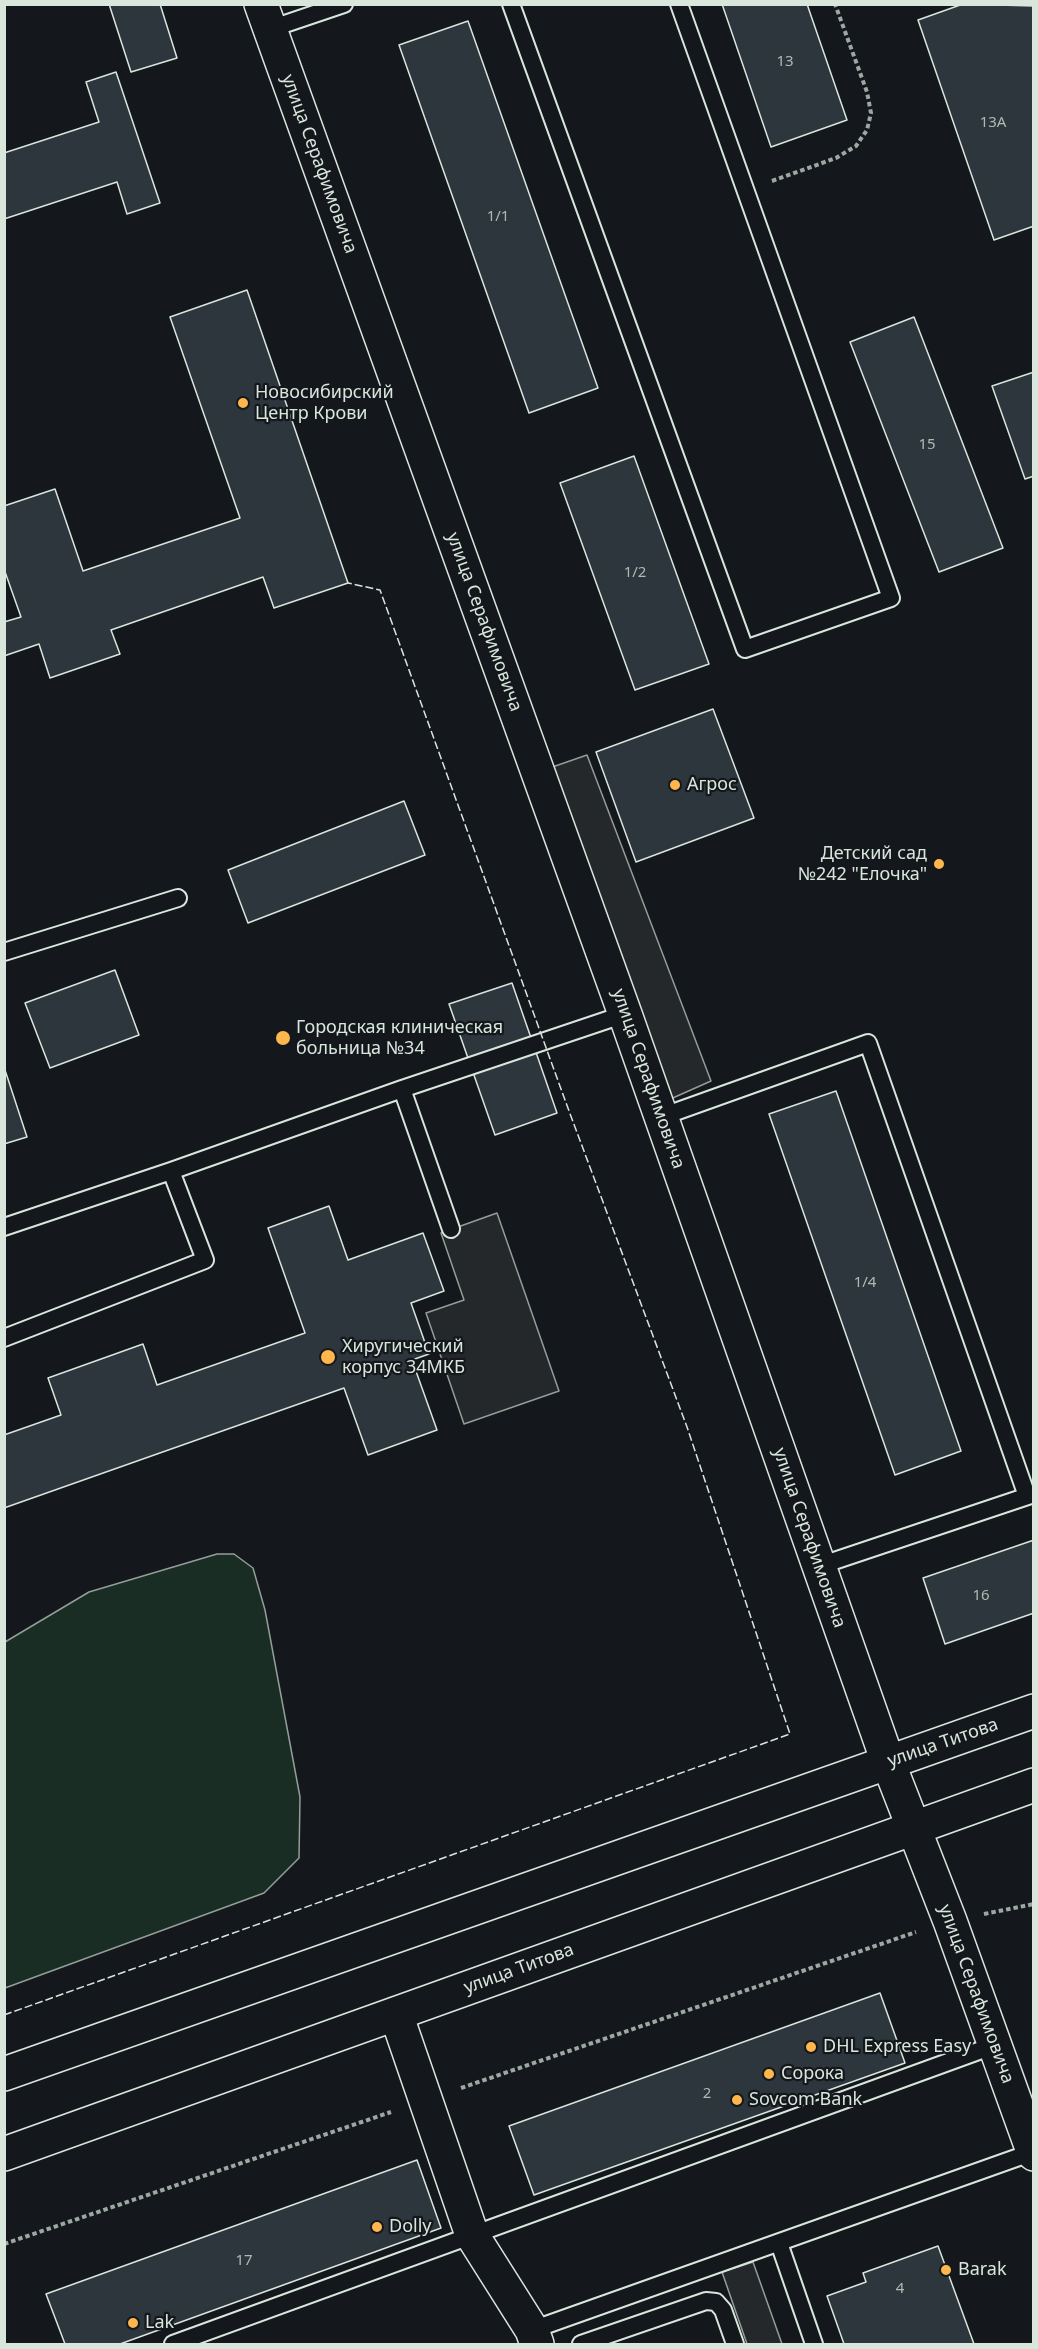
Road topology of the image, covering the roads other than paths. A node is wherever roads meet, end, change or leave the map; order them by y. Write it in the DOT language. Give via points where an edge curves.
graph roads {
  1 [pos="344,4"];
  2 [pos="511,4"];
  3 [pos="679,4"];
  4 [pos="266,17"];
  5 [pos="178,898"];
  6 [pos="4,952"];
  7 [pos="625,1014"];
  8 [pos="402,1089"];
  9 [pos="662,1117"];
  10 [pos="171,1171"];
  11 [pos="4,1227"];
  12 [pos="451,1229"];
  13 [pos="4,1338"];
  14 [pos="1030,1495"];
  15 [pos="819,1566"];
  16 [pos="1034,1711"];
  17 [pos="888,1762"];
  18 [pos="1034,1785"];
  19 [pos="914,1828"];
  20 [pos="396,2014"];
  21 [pos="995,2045"];
  22 [pos="4,2074"];
  23 [pos="1033,2153"];
  24 [pos="4,2154"];
  25 [pos="472,2235"];
  26 [pos="779,2243"];
  27 [pos="535,2337"];
  28 [pos="173,2344"];
  29 [pos="581,2344"];
  30 [pos="735,2344"];
  31 [pos="814,2344"];
  1 -- 4 [label="lane"];
  2 -- 3 [label="lane" via="745,649 891,598"];
  4 -- 7 [label="street, улица Серафимовича"];
  5 -- 6 [label="lane"];
  7 -- 8 [label="lane"];
  7 -- 9 [label="street, улица Серафимовича"];
  8 -- 10 [label="lane"];
  8 -- 12 [label="lane"];
  9 -- 14 [label="lane" via="868,1043"];
  9 -- 15 [label="street, улица Серафимовича"];
  10 -- 11 [label="lane"];
  10 -- 13 [label="lane" via="205,1260"];
  14 -- 15 [label="lane"];
  15 -- 17 [label="street, улица Серафимовича"];
  16 -- 17 [label="street, улица Титова"];
  17 -- 19 [label="street, улица Серафимовича"];
  17 -- 22 [label="street, улица Титова"];
  18 -- 19 [label="street, улица Титова"];
  19 -- 20 [label="street, улица Титова"];
  19 -- 21 [label="street, улица Серафимовича"];
  20 -- 24 [label="street, улица Титова"];
  20 -- 25 [label="street"];
  21 -- 23 [label="street, улица Серафимовича"];
  21 -- 25 [label="lane"];
  23 -- 26 [label="lane"];
  25 -- 27 [label="street"];
  25 -- 28 [label="lane"];
  26 -- 27 [label="lane"];
  26 -- 31 [label="lane"];
  29 -- 30 [label="lane" via="706,2301 716,2302 723,2310"];
}
